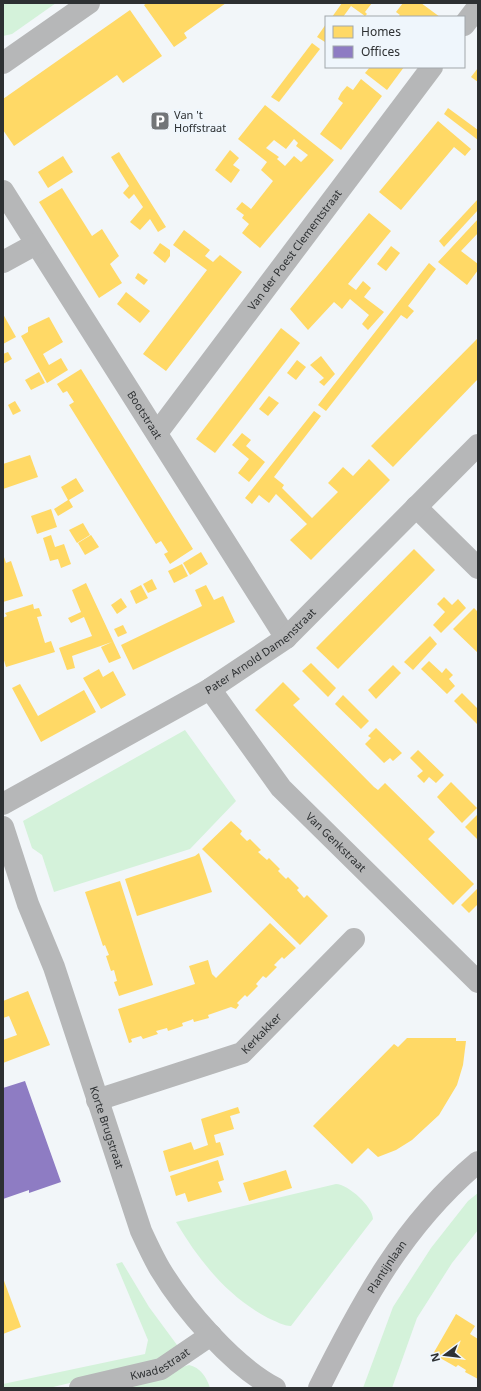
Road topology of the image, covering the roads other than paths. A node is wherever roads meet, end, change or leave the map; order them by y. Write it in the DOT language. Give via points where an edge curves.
graph roads {
  1 [pos="89,3"];
  2 [pos="475,7"];
  3 [pos="465,23"];
  4 [pos="3,63"];
  5 [pos="431,68"];
  6 [pos="3,190"];
  7 [pos="36,244"];
  8 [pos="3,262"];
  9 [pos="157,432"];
  10 [pos="478,444"];
  11 [pos="416,507"];
  12 [pos="478,568"];
  13 [pos="286,638"];
  14 [pos="210,689"];
  15 [pos="3,804"];
  16 [pos="3,827"];
  17 [pos="354,939"];
  18 [pos="478,982"];
  19 [pos="97,1100"];
  20 [pos="478,1162"];
  21 [pos="211,1335"];
  22 [pos="80,1388"];
  23 [pos="274,1388"];
  24 [pos="319,1388"];
  1 -- 4 [label="street"];
  2 -- 3 [label="street"];
  5 -- 9 [label="street, Van der Poest Clementstraat"];
  6 -- 7 [label="street, Bootstraat"];
  7 -- 8 [label="street"];
  7 -- 9 [label="street, Bootstraat"];
  9 -- 13 [label="street, Bootstraat"];
  10 -- 11 [label="street, Pater Arnold Damenstraat"];
  11 -- 12 [label="street"];
  11 -- 13 [label="street, Pater Arnold Damenstraat"];
  13 -- 14 [label="street, Pater Arnold Damenstraat"];
  14 -- 15 [label="street, Pater Arnold Damenstraat"];
  14 -- 18 [label="street, Van Genkstraat" via="281,788"];
  16 -- 19 [label="street, Korte Brugstraat" via="28,904 54,967"];
  17 -- 19 [label="street, Kerkakker" via="242,1053"];
  19 -- 21 [label="street, Korte Brugstraat" via="141,1231 160,1270"];
  20 -- 24 [label="main road, Plantijnlaan" via="454,1182 408,1234 379,1277"];
  21 -- 22 [label="street, Kwadestraat" via="161,1369"];
  21 -- 23 [label="street, Korte Brugstraat" via="249,1371"];
}
